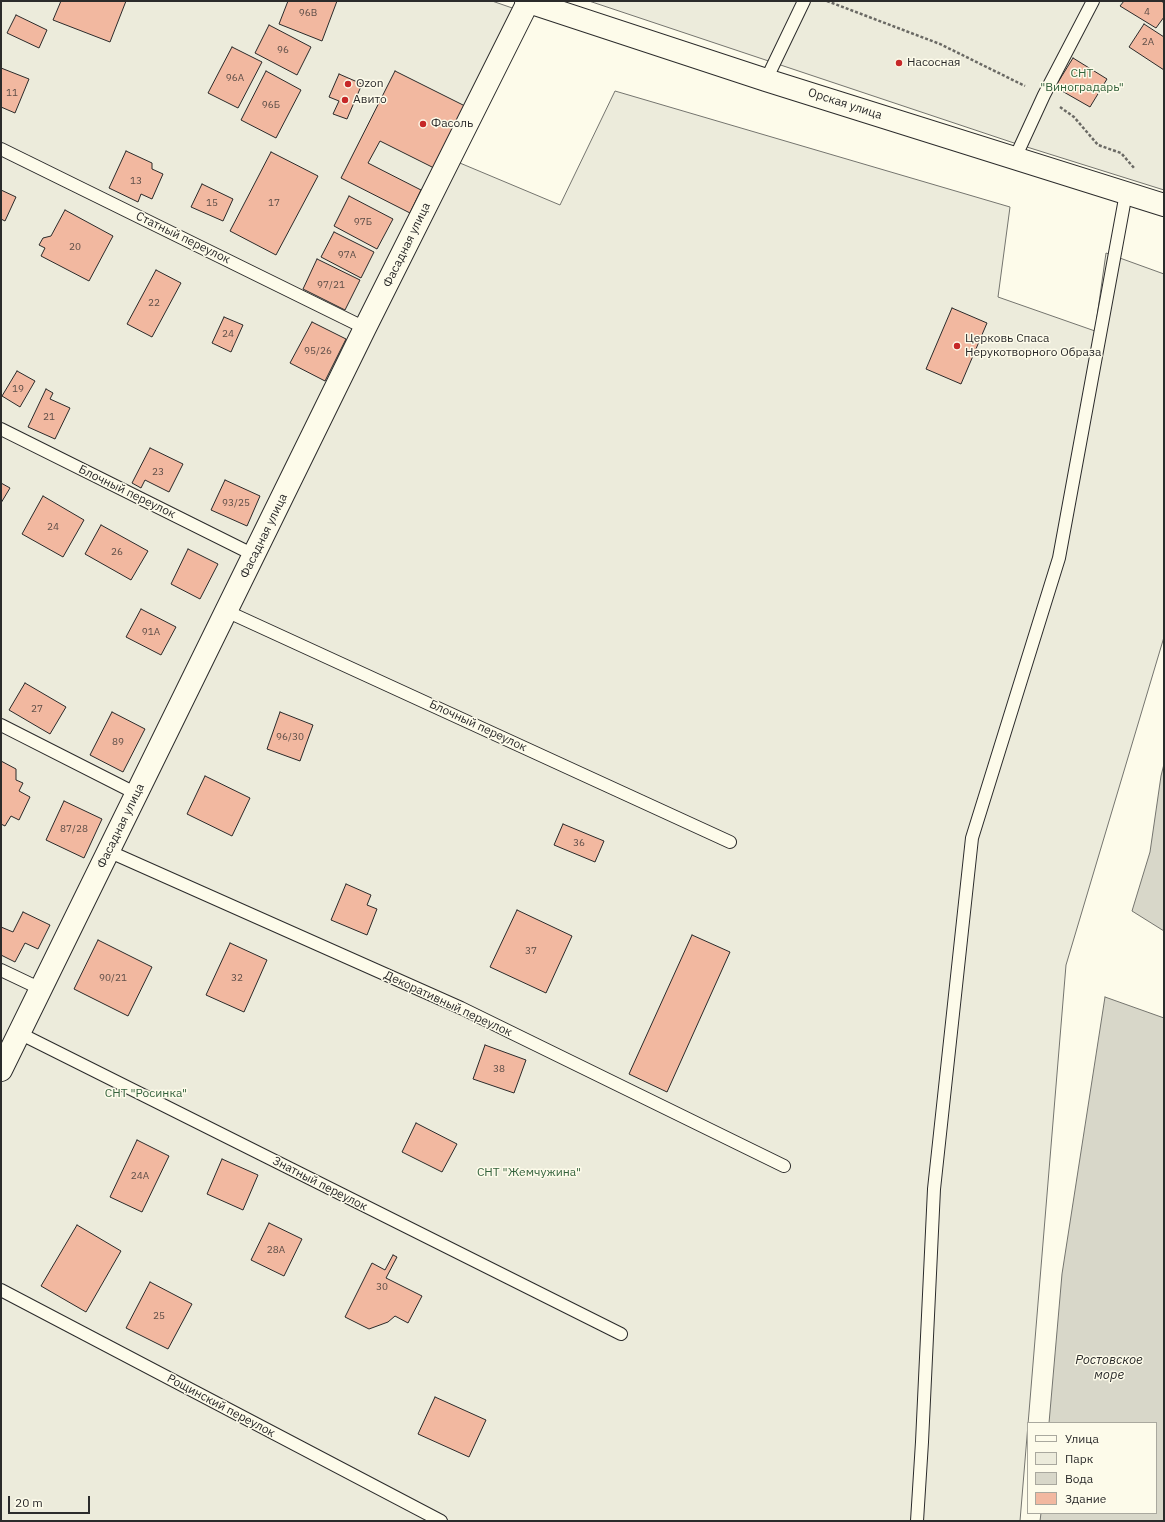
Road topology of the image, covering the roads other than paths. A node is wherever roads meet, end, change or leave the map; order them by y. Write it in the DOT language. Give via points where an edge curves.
graph roads {
  1 [pos="527,1"];
  2 [pos="804,1"];
  3 [pos="1093,1"];
  4 [pos="766,80"];
  5 [pos="1,148"];
  6 [pos="1015,158"];
  7 [pos="1126,193"];
  8 [pos="1164,205"];
  9 [pos="365,328"];
  10 [pos="1,429"];
  11 [pos="254,555"];
  12 [pos="226,611"];
  13 [pos="1,725"];
  14 [pos="136,794"];
  15 [pos="730,842"];
  16 [pos="108,851"];
  17 [pos="1,970"];
  18 [pos="41,989"];
  19 [pos="19,1033"];
  20 [pos="1,1070"];
  21 [pos="784,1166"];
  22 [pos="1,1290"];
  23 [pos="621,1334"];
  24 [pos="441,1521"];
  25 [pos="917,1521"];
  1 -- 4 [label="street, Орская улица"];
  1 -- 9 [label="street, Фасадная улица"];
  2 -- 4 [label="lane"];
  3 -- 6 [label="lane" via="1044,95"];
  4 -- 6 [label="street, Орская улица"];
  5 -- 9 [label="lane, Статный переулок"];
  6 -- 7 [label="street, Орская улица"];
  7 -- 8 [label="street, Орская улица"];
  7 -- 25 [label="lane" via="1059,558 972,838 934,1189"];
  9 -- 11 [label="street, Фасадная улица"];
  10 -- 11 [label="lane, Блочный переулок"];
  11 -- 12 [label="street, Фасадная улица"];
  12 -- 14 [label="street, Фасадная улица"];
  12 -- 15 [label="lane, Блочный переулок"];
  13 -- 14 [label="lane"];
  14 -- 16 [label="street, Фасадная улица"];
  16 -- 18 [label="street, Фасадная улица"];
  16 -- 21 [label="lane, Декоративный переулок" via="461,1008"];
  17 -- 18 [label="lane"];
  18 -- 19 [label="street, Фасадная улица"];
  19 -- 20 [label="street, Фасадная улица"];
  19 -- 23 [label="lane, Знатный переулок"];
  22 -- 24 [label="lane, Рощинский переулок"];
}
